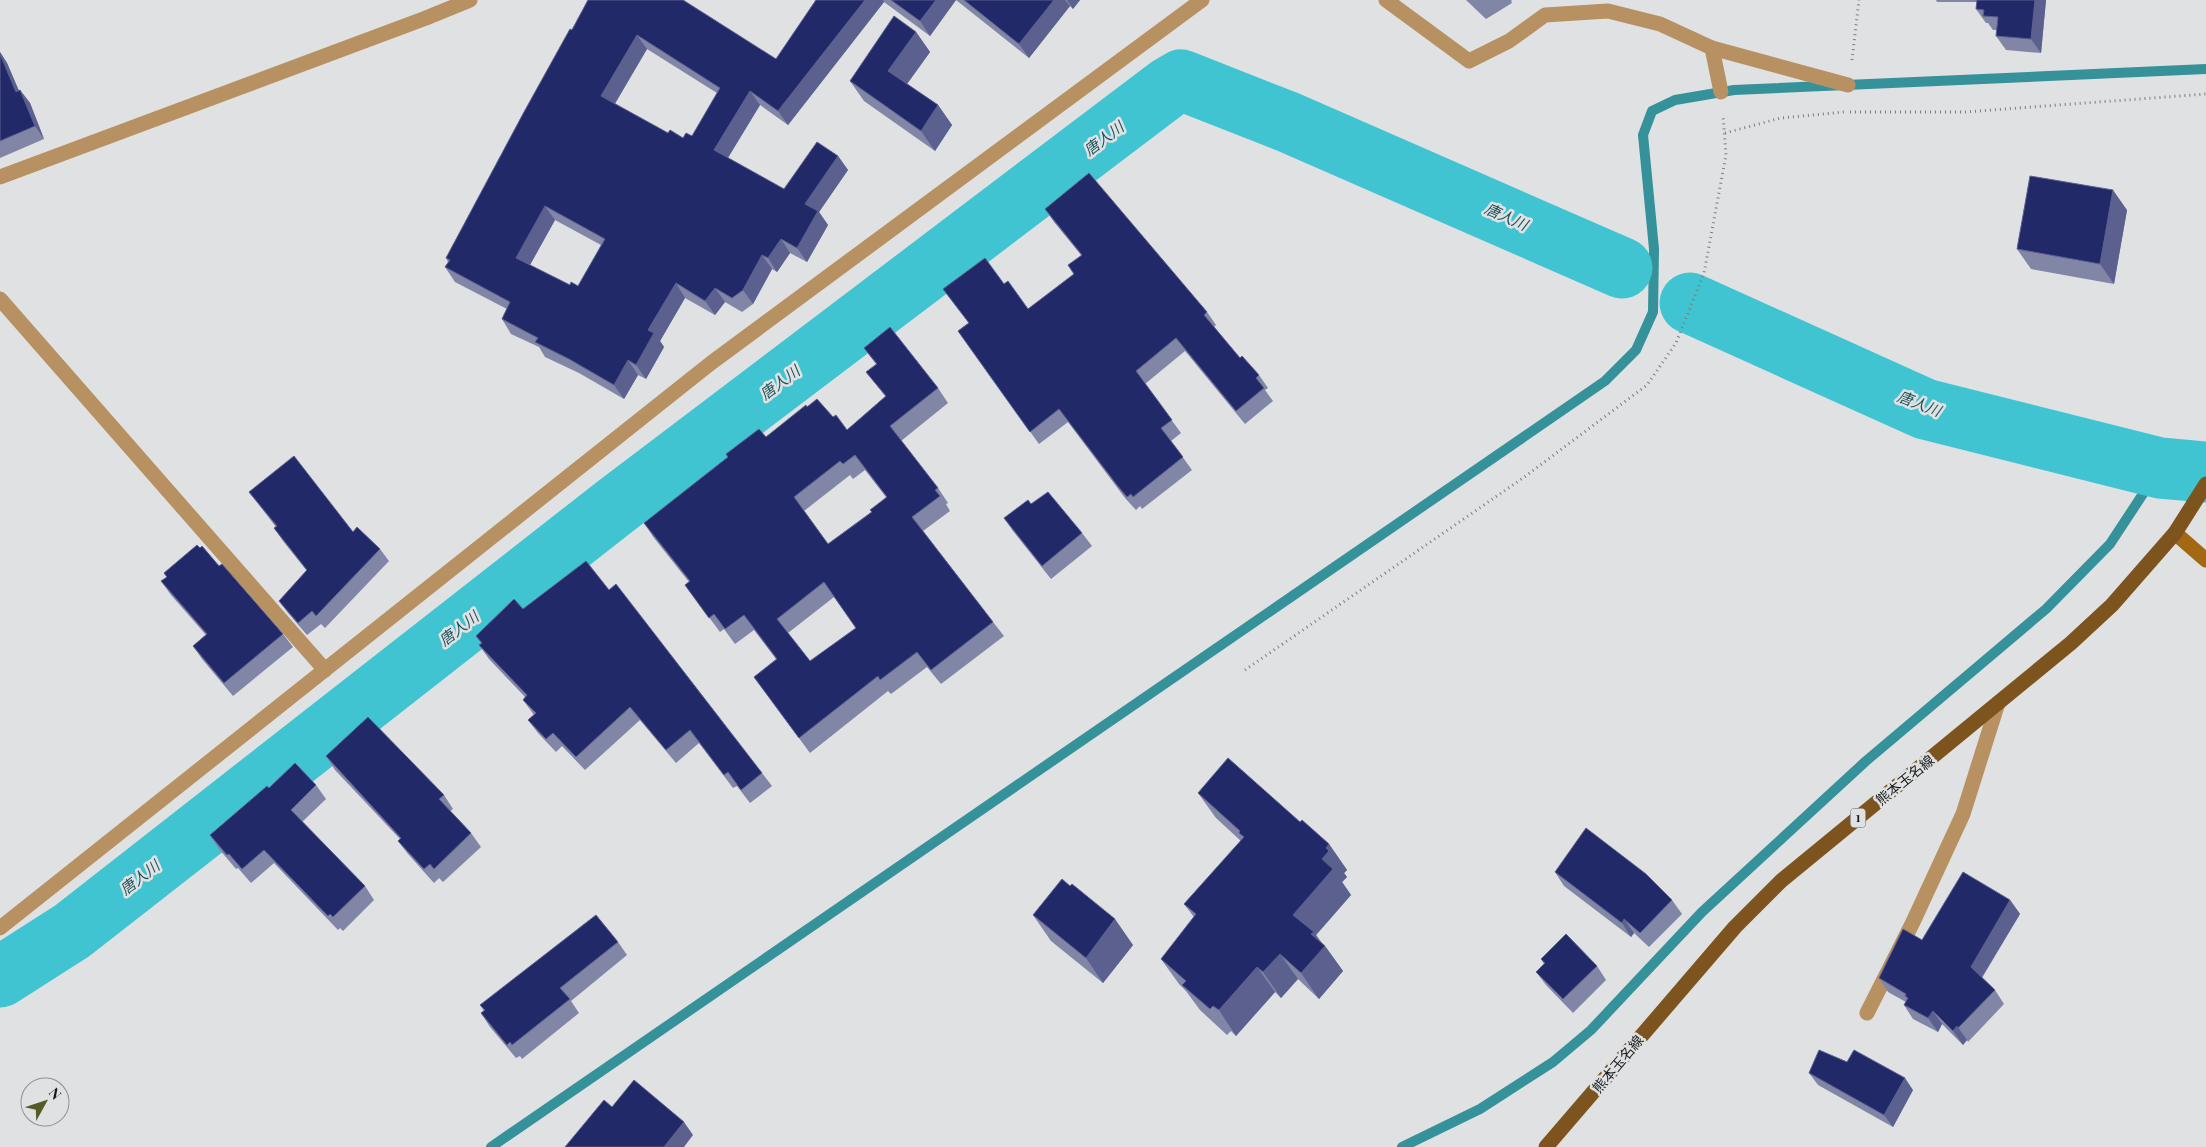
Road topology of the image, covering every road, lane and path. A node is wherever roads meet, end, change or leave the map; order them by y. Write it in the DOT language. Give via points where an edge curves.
graph roads {
  1 [pos="470,0"];
  2 [pos="1202,0"];
  3 [pos="1386,0"];
  4 [pos="1860,0"];
  5 [pos="1712,48"];
  6 [pos="1848,85"];
  7 [pos="1721,92"];
  8 [pos="2206,94"];
  9 [pos="1840,112"];
  10 [pos="1725,134"];
  11 [pos="0,177"];
  12 [pos="0,300"];
  13 [pos="2206,484"];
  14 [pos="2175,533"];
  15 [pos="2206,560"];
  16 [pos="325,670"];
  17 [pos="1245,670"];
  18 [pos="1998,703"];
  19 [pos="0,928"];
  20 [pos="1867,1013"];
  21 [pos="1546,1147"];
  1 -- 11 [label="street"];
  2 -- 16 [label="street" via="711,364"];
  3 -- 5 [label="street" via="1469,61 1509,41 1545,16 1608,11 1660,24"];
  4 -- 6 [label="path"];
  5 -- 6 [label="street"];
  5 -- 7 [label="street"];
  6 -- 9 [label="path"];
  7 -- 10 [label="path"];
  8 -- 9 [label="path" via="1965,112"];
  9 -- 10 [label="path" via="1781,118"];
  10 -- 17 [label="path" via="1726,154 1704,274 1676,343 1648,385 1523,478"];
  12 -- 16 [label="street"];
  13 -- 14 [label="main road, 熊本玉名線 / 1"];
  14 -- 15 [label="street"];
  14 -- 18 [label="main road, 熊本玉名線 / 1" via="2112,605"];
  16 -- 19 [label="street"];
  18 -- 20 [label="street" via="1963,814"];
  18 -- 21 [label="main road, 熊本玉名線 / 1" via="1781,881 1735,927"];
}
